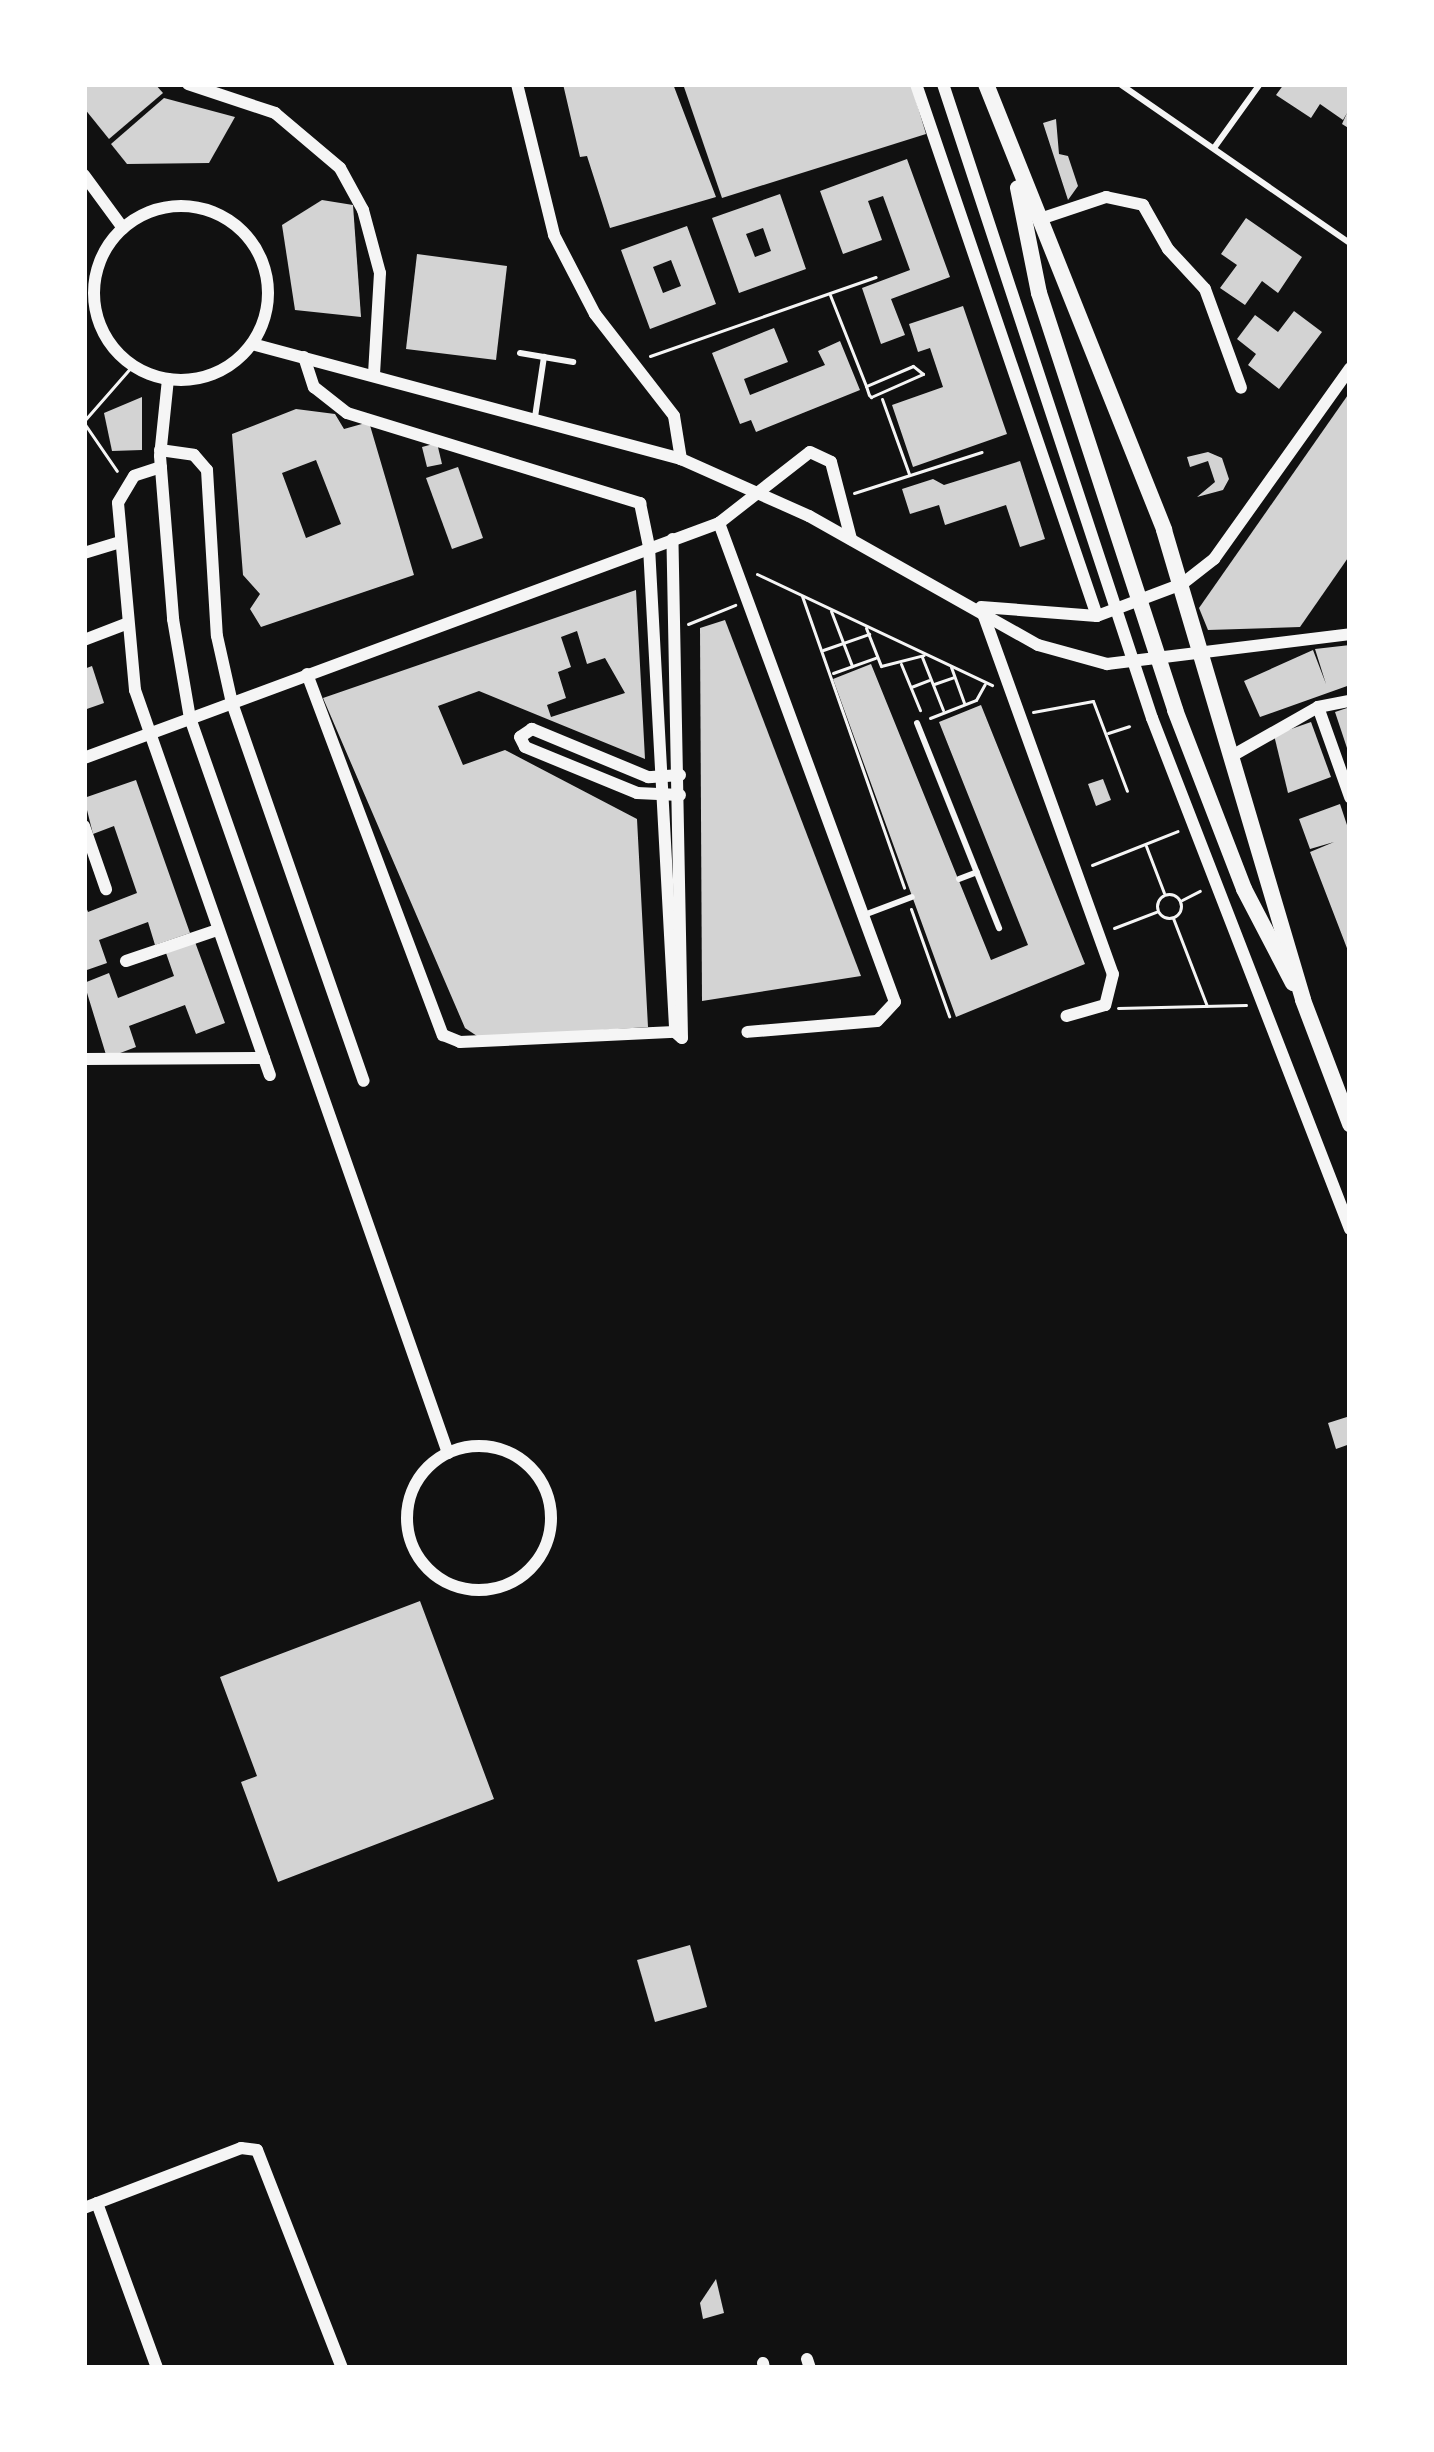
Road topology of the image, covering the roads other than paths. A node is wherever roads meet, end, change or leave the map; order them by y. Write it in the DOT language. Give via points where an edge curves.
graph roads {
  1 [pos="188,84"];
  2 [pos="517,84"];
  3 [pos="916,84"];
  4 [pos="944,84"];
  5 [pos="986,84"];
  6 [pos="1120,84"];
  7 [pos="1259,84"];
  8 [pos="1214,148"];
  9 [pos="1015,170"];
  10 [pos="84,175"];
  11 [pos="1040,219"];
  12 [pos="123,228"];
  13 [pos="1350,243"];
  14 [pos="91,319"];
  15 [pos="252,344"];
  16 [pos="520,353"];
  17 [pos="304,357"];
  18 [pos="544,357"];
  19 [pos="573,362"];
  20 [pos="1350,368"];
  21 [pos="374,374"];
  22 [pos="168,379"];
  23 [pos="1241,388"];
  24 [pos="535,417"];
  25 [pos="160,451"];
  26 [pos="681,459"];
  27 [pos="161,467"];
  28 [pos="753,489"];
  29 [pos="718,523"];
  30 [pos="672,539"];
  31 [pos="851,539"];
  32 [pos="119,542"];
  33 [pos="649,547"];
  34 [pos="84,553"];
  35 [pos="1182,584"];
  36 [pos="1144,602"];
  37 [pos="981,607"];
  38 [pos="1119,613"];
  39 [pos="1097,616"];
  40 [pos="126,624"];
  41 [pos="1350,634"];
  42 [pos="84,640"];
  43 [pos="1202,654"];
  44 [pos="1161,660"];
  45 [pos="1134,663"];
  46 [pos="308,674"];
  47 [pos="1350,701"];
  48 [pos="232,703"];
  49 [pos="1318,706"];
  50 [pos="190,718"];
  51 [pos="921,722"];
  52 [pos="145,735"];
  53 [pos="1230,757"];
  54 [pos="84,758"];
  55 [pos="680,775"];
  56 [pos="658,777"];
  57 [pos="680,795"];
  58 [pos="659,796"];
  59 [pos="1350,797"];
  60 [pos="84,826"];
  61 [pos="977,872"];
  62 [pos="958,879"];
  63 [pos="106,889"];
  64 [pos="910,898"];
  65 [pos="864,915"];
  66 [pos="999,928"];
  67 [pos="217,930"];
  68 [pos="126,961"];
  69 [pos="1303,1000"];
  70 [pos="1067,1016"];
  71 [pos="675,1032"];
  72 [pos="747,1032"];
  73 [pos="264,1058"];
  74 [pos="84,1059"];
  75 [pos="270,1075"];
  76 [pos="364,1081"];
  77 [pos="1350,1124"];
  78 [pos="1350,1229"];
  79 [pos="448,1454"];
  80 [pos="90,2206"];
  81 [pos="157,2368"];
  82 [pos="342,2368"];
  1 -- 21 [label="street" via="275,112 340,168 363,210 380,273"];
  2 -- 26 [label="street" via="554,235 674,416"];
  3 -- 39 [label="street"];
  4 -- 38 [label="street"];
  5 -- 9 [label="main road"];
  6 -- 8 [label="lane"];
  7 -- 8 [label="lane"];
  8 -- 13 [label="lane"];
  9 -- 11 [label="main road"];
  9 -- 36 [label="main road" via="1039,293"];
  10 -- 12 [label="street"];
  11 -- 23 [label="street" via="1106,197 1144,205 1168,249 1205,289"];
  11 -- 35 [label="main road" via="1081,307"];
  12 -- 14 [label="street" via="101,260"];
  12 -- 15 [label="street" via="174,206 215,214 249,238 268,290"];
  14 -- 22 [label="street" via="133,365"];
  15 -- 17 [label="street"];
  15 -- 22 [label="street" via="215,373"];
  16 -- 18 [label="lane"];
  17 -- 21 [label="street"];
  17 -- 33 [label="street" via="314,387 346,412 634,497"];
  18 -- 19 [label="lane"];
  18 -- 24 [label="lane"];
  20 -- 35 [label="street" via="1214,560"];
  21 -- 24 [label="street"];
  22 -- 25 [label="street"];
  24 -- 26 [label="street"];
  25 -- 27 [label="street"];
  25 -- 48 [label="street" via="194,455 207,470 217,635"];
  26 -- 28 [label="street"];
  27 -- 32 [label="street" via="126,484"];
  27 -- 50 [label="street" via="172,619"];
  28 -- 29 [label="street"];
  28 -- 31 [label="street"];
  28 -- 31 [label="street" via="817,451 831,462"];
  29 -- 30 [label="street"];
  29 -- 65 [label="street"];
  30 -- 33 [label="street"];
  30 -- 55 [label="street"];
  31 -- 37 [label="street"];
  32 -- 34 [label="street"];
  32 -- 40 [label="street"];
  33 -- 46 [label="street"];
  33 -- 56 [label="street"];
  35 -- 36 [label="street"];
  35 -- 43 [label="main road"];
  36 -- 38 [label="street"];
  36 -- 44 [label="main road"];
  37 -- 39 [label="street"];
  37 -- 45 [label="street" via="1038,645"];
  37 -- 70 [label="street" via="1114,982 1105,1005"];
  38 -- 39 [label="street"];
  38 -- 45 [label="street"];
  40 -- 42 [label="street"];
  40 -- 52 [label="street"];
  41 -- 43 [label="street"];
  43 -- 44 [label="street"];
  43 -- 53 [label="main road"];
  44 -- 45 [label="street"];
  44 -- 69 [label="main road" via="1219,830"];
  45 -- 78 [label="street"];
  46 -- 48 [label="street"];
  46 -- 71 [label="street" via="443,1035 460,1042"];
  47 -- 49 [label="street"];
  48 -- 50 [label="street"];
  48 -- 76 [label="street"];
  49 -- 53 [label="street"];
  49 -- 59 [label="street"];
  50 -- 52 [label="street"];
  50 -- 79 [label="street"];
  51 -- 61 [label="lane"];
  52 -- 54 [label="street"];
  52 -- 67 [label="street"];
  53 -- 69 [label="main road"];
  55 -- 56 [label="street"];
  55 -- 57 [label="street"];
  56 -- 58 [label="street"];
  56 -- 58 [label="street" via="532,729 520,737 525,747"];
  57 -- 58 [label="street"];
  57 -- 71 [label="street" via="688,1034"];
  58 -- 71 [label="street"];
  60 -- 63 [label="street"];
  61 -- 62 [label="lane"];
  61 -- 66 [label="lane"];
  64 -- 65 [label="lane"];
  65 -- 72 [label="street" via="894,995 890,1015"];
  67 -- 68 [label="street"];
  67 -- 73 [label="street"];
  69 -- 77 [label="main road"];
  73 -- 74 [label="street"];
  73 -- 75 [label="street"];
  79 -- 79 [label="street" via="410,1497 417,1554 460,1588 514,1582 548,1540 550,1507 540,1480 501,1449"];
  80 -- 81 [label="street"];
  80 -- 82 [label="street" via="241,2149 257,2150"];
}
